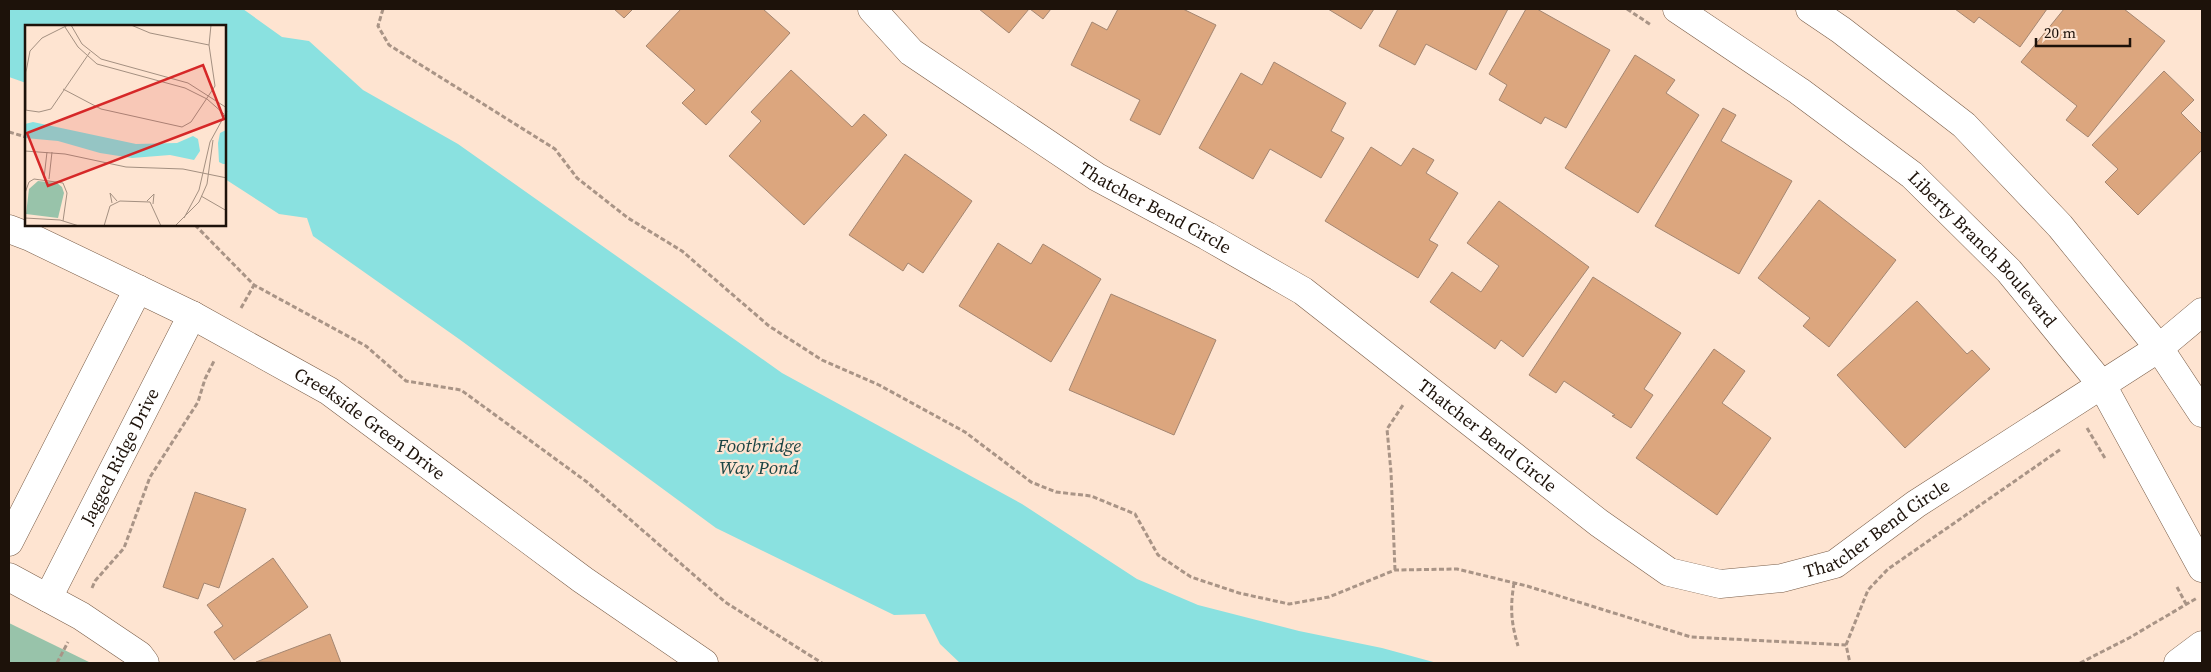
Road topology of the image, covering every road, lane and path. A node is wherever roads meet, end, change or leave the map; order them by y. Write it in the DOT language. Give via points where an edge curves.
graph roads {
  1 [pos="383,9"];
  2 [pos="872,9"];
  3 [pos="1627,9"];
  4 [pos="1677,9"];
  5 [pos="1810,9"];
  6 [pos="1652,25"];
  7 [pos="9,132"];
  8 [pos="25,137"];
  9 [pos="196,226"];
  10 [pos="9,229"];
  11 [pos="254,285"];
  12 [pos="138,289"];
  13 [pos="2202,312"];
  14 [pos="192,315"];
  15 [pos="226,334"];
  16 [pos="2159,348"];
  17 [pos="1419,382"];
  18 [pos="2102,385"];
  19 [pos="2073,404"];
  20 [pos="2202,413"];
  21 [pos="2089,430"];
  22 [pos="2081,436"];
  23 [pos="2065,447"];
  24 [pos="2108,464"];
  25 [pos="9,542"];
  26 [pos="2202,568"];
  27 [pos="1395,570"];
  28 [pos="15,580"];
  29 [pos="2173,580"];
  30 [pos="1514,583"];
  31 [pos="2202,595"];
  32 [pos="48,598"];
  33 [pos="2186,604"];
  34 [pos="81,616"];
  35 [pos="2202,645"];
  36 [pos="1518,646"];
  37 [pos="1846,646"];
  38 [pos="57,663"];
  39 [pos="146,663"];
  40 [pos="704,663"];
  41 [pos="822,663"];
  42 [pos="1850,663"];
  43 [pos="2080,663"];
  44 [pos="2178,663"];
  1 -- 27 [label="path" via="378,26 389,45 555,149 577,178 628,218 682,251 769,326 822,360 879,385 965,432 1031,482 1056,492 1091,496 1135,514 1158,555 1191,577 1239,593 1289,604 1329,597"];
  2 -- 17 [label="street, Thatcher Bend Circle" via="911,52 1097,177 1303,291"];
  3 -- 6 [label="path"];
  4 -- 18 [label="street, Liberty Branch Boulevard" via="1799,91 1912,175 2009,271"];
  5 -- 16 [label="street" via="1964,125 2060,226"];
  7 -- 8 [label="path"];
  9 -- 11 [label="path"];
  10 -- 12 [label="street, Creekside Green Drive"];
  11 -- 15 [label="path"];
  11 -- 41 [label="path" via="366,346 406,381 460,390 587,482 725,602"];
  12 -- 14 [label="street, Creekside Green Drive"];
  12 -- 25 [label="street"];
  13 -- 16 [label="street, Thatcher Bend Circle"];
  14 -- 15 [label="street, Creekside Green Drive"];
  14 -- 32 [label="street, Jagged Ridge Drive"];
  15 -- 34 [label="path" via="198,402 150,477 124,548 95,581"];
  15 -- 40 [label="street, Creekside Green Drive" via="329,391 583,580"];
  16 -- 18 [label="street, Thatcher Bend Circle"];
  16 -- 20 [label="street"];
  17 -- 19 [label="street, Thatcher Bend Circle" via="1599,523 1669,572 1720,584 1782,578 1835,564 1916,504"];
  17 -- 27 [label="path" via="1387,429"];
  18 -- 19 [label="street, Thatcher Bend Circle"];
  18 -- 26 [label="street, Liberty Branch Boulevard"];
  19 -- 21 [label="path"];
  21 -- 22 [label="path"];
  21 -- 24 [label="path"];
  23 -- 37 [label="path" via="1888,569 1868,590"];
  27 -- 30 [label="path" via="1457,569"];
  28 -- 32 [label="street"];
  29 -- 33 [label="path"];
  30 -- 36 [label="path" via="1510,605"];
  30 -- 37 [label="path" via="1691,637"];
  31 -- 33 [label="path"];
  32 -- 34 [label="street"];
  33 -- 43 [label="path"];
  34 -- 38 [label="path"];
  34 -- 39 [label="street"];
  35 -- 44 [label="street"];
  37 -- 42 [label="path"];
}
